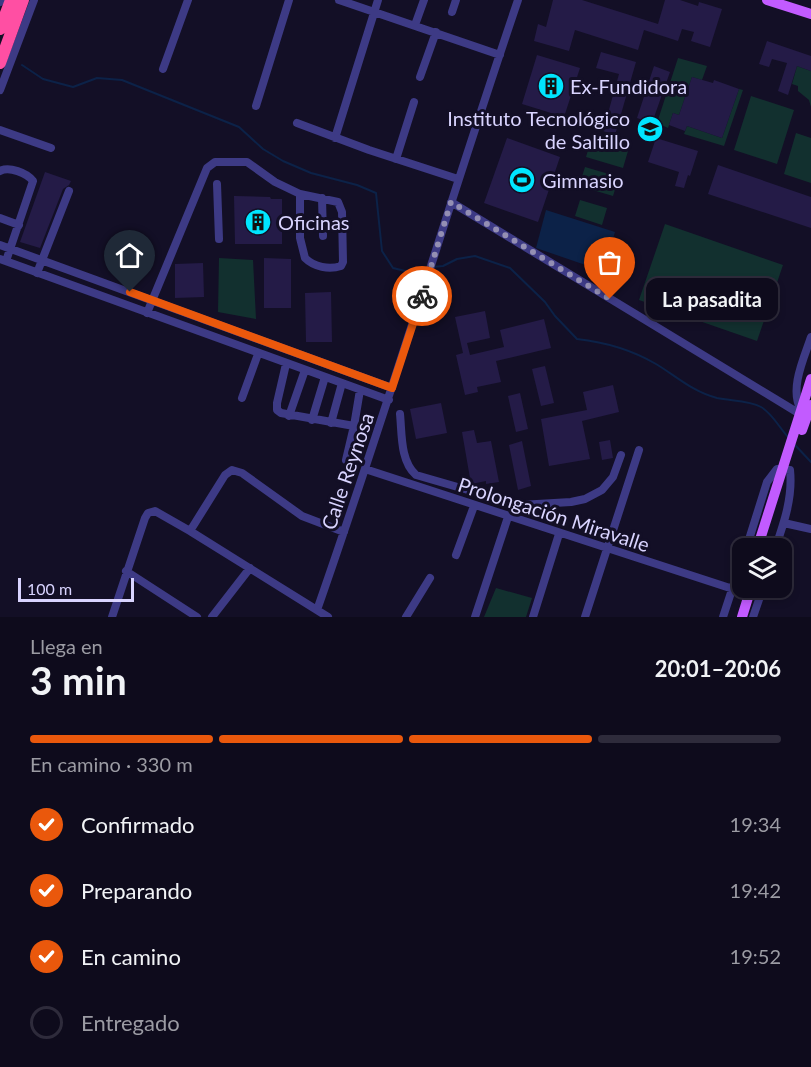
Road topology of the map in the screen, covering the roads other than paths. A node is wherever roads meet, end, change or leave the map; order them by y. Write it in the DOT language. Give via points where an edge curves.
graph roads {
  1 [pos="11,0"];
  2 [pos="23,0"];
  3 [pos="34,0"];
  4 [pos="188,0"];
  5 [pos="289,0"];
  6 [pos="339,0"];
  7 [pos="378,0"];
  8 [pos="424,0"];
  9 [pos="456,0"];
  10 [pos="518,0"];
  11 [pos="767,0"];
  12 [pos="374,12"];
  13 [pos="452,12"];
  14 [pos="811,14"];
  15 [pos="415,25"];
  16 [pos="0,28"];
  17 [pos="436,32"];
  18 [pos="500,55"];
  19 [pos="0,63"];
  20 [pos="163,69"];
  21 [pos="420,77"];
  22 [pos="0,90"];
  23 [pos="414,102"];
  24 [pos="256,106"];
  25 [pos="297,123"];
  26 [pos="0,130"];
  27 [pos="335,138"];
  28 [pos="51,148"];
  29 [pos="396,159"];
  30 [pos="0,171"];
  31 [pos="458,179"];
  32 [pos="217,184"];
  33 [pos="69,191"];
  34 [pos="300,194"];
  35 [pos="322,198"];
  36 [pos="451,202"];
  37 [pos="0,219"];
  38 [pos="19,225"];
  39 [pos="323,236"];
  40 [pos="219,238"];
  41 [pos="0,245"];
  42 [pos="11,249"];
  43 [pos="3,260"];
  44 [pos="42,261"];
  45 [pos="37,273"];
  46 [pos="152,301"];
  47 [pos="147,313"];
  48 [pos="811,337"];
  49 [pos="258,354"];
  50 [pos="286,363"];
  51 [pos="306,370"];
  52 [pos="325,378"];
  53 [pos="811,379"];
  54 [pos="342,383"];
  55 [pos="392,388"];
  56 [pos="360,390"];
  57 [pos="242,398"];
  58 [pos="388,400"];
  59 [pos="804,410"];
  60 [pos="400,414"];
  61 [pos="289,416"];
  62 [pos="312,420"];
  63 [pos="330,423"];
  64 [pos="354,426"];
  65 [pos="801,432"];
  66 [pos="639,450"];
  67 [pos="621,454"];
  68 [pos="346,460"];
  69 [pos="365,469"];
  70 [pos="786,469"];
  71 [pos="530,505"];
  72 [pos="474,506"];
  73 [pos="508,517"];
  74 [pos="520,520"];
  75 [pos="784,523"];
  76 [pos="811,529"];
  77 [pos="190,531"];
  78 [pos="344,532"];
  79 [pos="559,534"];
  80 [pos="749,538"];
  81 [pos="762,538"];
  82 [pos="767,538"];
  83 [pos="779,538"];
  84 [pos="607,549"];
  85 [pos="456,555"];
  86 [pos="250,568"];
  87 [pos="126,571"];
  88 [pos="430,578"];
  89 [pos="732,589"];
  90 [pos="732,592"];
  91 [pos="749,598"];
  92 [pos="750,598"];
  93 [pos="754,598"];
  94 [pos="317,610"];
  95 [pos="112,617"];
  96 [pos="196,617"];
  97 [pos="212,617"];
  98 [pos="328,617"];
  99 [pos="406,617"];
  100 [pos="475,617"];
  101 [pos="533,617"];
  102 [pos="585,617"];
  103 [pos="723,617"];
  104 [pos="736,617"];
  105 [pos="742,617"];
  106 [pos="753,617"];
  1 -- 16 [label="highway"];
  2 -- 19 [label="highway"];
  3 -- 22 [label="street"];
  4 -- 20 [label="street"];
  5 -- 24 [label="street"];
  6 -- 12 [label="street"];
  7 -- 12 [label="street"];
  8 -- 15 [label="street"];
  9 -- 13 [label="street"];
  10 -- 18 [label="street, Calle Reynosa"];
  11 -- 14 [label="main road"];
  12 -- 15 [label="street"];
  12 -- 27 [label="street"];
  15 -- 17 [label="street"];
  17 -- 18 [label="street"];
  17 -- 21 [label="street"];
  18 -- 31 [label="street, Calle Reynosa"];
  23 -- 29 [label="street"];
  25 -- 27 [label="street"];
  26 -- 28 [label="street"];
  27 -- 29 [label="street"];
  29 -- 31 [label="street"];
  30 -- 38 [label="street" via="8,169 32,178"];
  31 -- 36 [label="street, Calle Reynosa"];
  32 -- 40 [label="street"];
  33 -- 44 [label="street"];
  34 -- 35 [label="street"];
  34 -- 35 [label="street" via="300,238 305,258 316,265 336,268 343,262 341,206"];
  34 -- 46 [label="street" via="247,162 211,164"];
  35 -- 39 [label="street"];
  36 -- 55 [label="street, Calle Reynosa"];
  36 -- 59 [label="street"];
  37 -- 38 [label="street"];
  38 -- 42 [label="street"];
  41 -- 42 [label="street"];
  42 -- 43 [label="street"];
  42 -- 44 [label="street"];
  43 -- 45 [label="street"];
  44 -- 45 [label="street"];
  44 -- 46 [label="street"];
  45 -- 47 [label="street"];
  46 -- 47 [label="street"];
  46 -- 55 [label="street"];
  47 -- 49 [label="street"];
  48 -- 59 [label="street" via="798,383 797,403"];
  49 -- 50 [label="street"];
  49 -- 57 [label="street"];
  50 -- 51 [label="street"];
  50 -- 61 [label="street" via="277,403 281,414"];
  51 -- 52 [label="street"];
  51 -- 61 [label="street"];
  52 -- 54 [label="street"];
  52 -- 62 [label="street"];
  53 -- 59 [label="main road"];
  54 -- 56 [label="street"];
  54 -- 63 [label="street"];
  55 -- 58 [label="street, Calle Reynosa"];
  56 -- 58 [label="street"];
  56 -- 64 [label="street"];
  58 -- 69 [label="street, Calle Reynosa"];
  59 -- 65 [label="main road"];
  60 -- 71 [label="street" via="410,470 511,503"];
  61 -- 62 [label="street"];
  62 -- 63 [label="street"];
  63 -- 64 [label="street"];
  64 -- 68 [label="street"];
  65 -- 70 [label="main road"];
  66 -- 84 [label="street"];
  67 -- 71 [label="street" via="612,477 594,495 571,502"];
  69 -- 72 [label="street, Prolongación Miravalle"];
  69 -- 78 [label="street, Calle Reynosa"];
  70 -- 75 [label="street" via="790,488"];
  70 -- 80 [label="street" via="777,469 767,482"];
  70 -- 81 [label="main road"];
  70 -- 82 [label="main road"];
  71 -- 74 [label="street"];
  72 -- 73 [label="street, Prolongación Miravalle"];
  72 -- 85 [label="street"];
  73 -- 74 [label="street, Prolongación Miravalle"];
  73 -- 100 [label="street"];
  74 -- 79 [label="street, Prolongación Miravalle"];
  75 -- 76 [label="street"];
  75 -- 83 [label="street"];
  77 -- 78 [label="street" via="232,470 302,516"];
  77 -- 86 [label="street"];
  77 -- 87 [label="street" via="159,512 151,512 145,518"];
  78 -- 94 [label="street, Calle Reynosa"];
  79 -- 84 [label="street, Prolongación Miravalle"];
  79 -- 101 [label="street"];
  84 -- 89 [label="street, Prolongación Miravalle"];
  84 -- 102 [label="street"];
  86 -- 94 [label="street"];
  86 -- 97 [label="street"];
  87 -- 95 [label="street"];
  87 -- 96 [label="street"];
  88 -- 99 [label="street"];
  90 -- 103 [label="street"];
  91 -- 104 [label="main road"];
  92 -- 105 [label="main road"];
  93 -- 106 [label="street"];
  94 -- 98 [label="street"];
}
